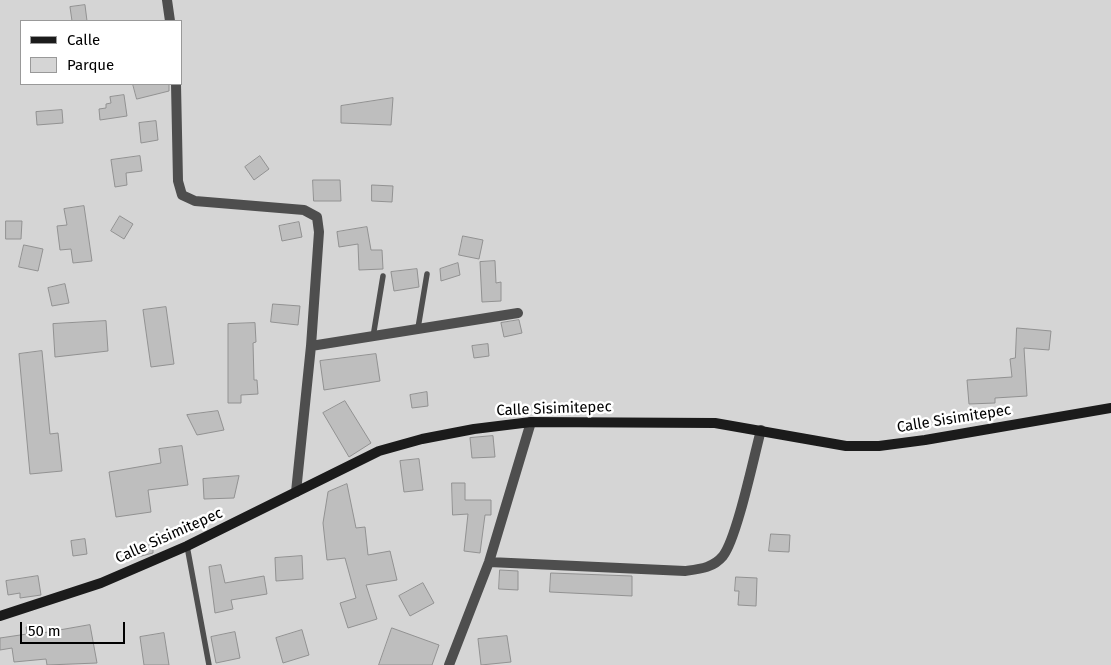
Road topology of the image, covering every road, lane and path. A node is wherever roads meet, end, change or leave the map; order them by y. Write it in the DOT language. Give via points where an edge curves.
graph roads {
  1 [pos="167,0"];
  2 [pos="170,20"];
  3 [pos="176,85"];
  4 [pos="427,274"];
  5 [pos="382,276"];
  6 [pos="518,313"];
  7 [pos="418,328"];
  8 [pos="373,337"];
  9 [pos="311,346"];
  10 [pos="1111,408"];
  11 [pos="532,422"];
  12 [pos="761,430"];
  13 [pos="296,492"];
  14 [pos="187,546"];
  15 [pos="489,562"];
  16 [pos="0,616"];
  17 [pos="209,665"];
  18 [pos="449,665"];
  1 -- 2 [label="street"];
  3 -- 9 [label="street" via="178,181 182,195 195,201 304,210 317,217 319,232"];
  4 -- 7 [label="lane"];
  5 -- 8 [label="lane"];
  6 -- 7 [label="street"];
  7 -- 8 [label="street"];
  8 -- 9 [label="street"];
  9 -- 13 [label="street"];
  10 -- 12 [label="street, Calle Sisimitepec" via="879,446 846,446"];
  11 -- 12 [label="street, Calle Sisimitepec" via="668,421 715,423"];
  11 -- 13 [label="street, Calle Sisimitepec" via="422,438 379,451"];
  11 -- 15 [label="street"];
  12 -- 15 [label="street" via="732,535 724,555 709,568 685,571"];
  13 -- 14 [label="street, Calle Sisimitepec"];
  14 -- 16 [label="street, Calle Sisimitepec" via="101,583"];
  14 -- 17 [label="lane"];
  15 -- 18 [label="street"];
}
